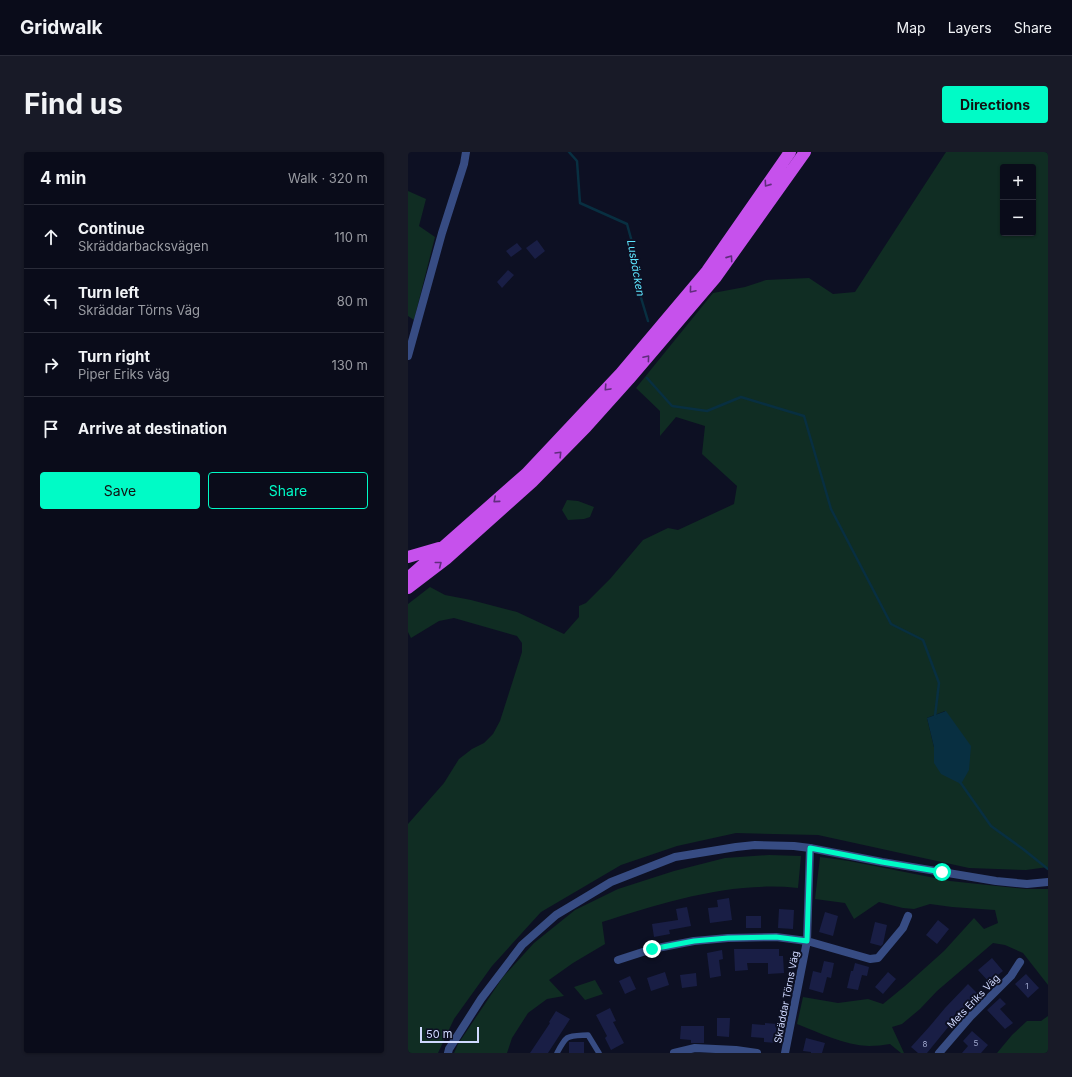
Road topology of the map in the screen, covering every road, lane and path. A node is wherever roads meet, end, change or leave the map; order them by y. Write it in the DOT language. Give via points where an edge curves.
graph roads {
  1 [pos="466,152"];
  2 [pos="790,152"];
  3 [pos="805,152"];
  4 [pos="408,356"];
  5 [pos="444,546"];
  6 [pos="408,557"];
  7 [pos="408,578"];
  8 [pos="408,588"];
  9 [pos="810,848"];
  10 [pos="1048,882"];
  11 [pos="908,916"];
  12 [pos="807,941"];
  13 [pos="618,960"];
  14 [pos="1020,962"];
  15 [pos="448,1053"];
  16 [pos="556,1053"];
  17 [pos="599,1053"];
  18 [pos="674,1053"];
  19 [pos="757,1053"];
  20 [pos="785,1053"];
  21 [pos="939,1053"];
  1 -- 4 [label="street"];
  2 -- 5 [label="highway, one-way" via="707,272 621,373 526,474"];
  8 -- 3 [label="highway, one-way" via="446,559 532,482 620,390 716,277"];
  5 -- 6 [label="highway"];
  5 -- 7 [label="highway"];
  9 -- 10 [label="street" via="996,882"];
  9 -- 12 [label="street, Skräddar Törns Väg"];
  9 -- 15 [label="street" via="736,847 675,857 611,882 556,914 522,946 481,999"];
  11 -- 12 [label="street" via="903,928 878,958 870,959"];
  12 -- 13 [label="street" via="776,937 694,941 652,949"];
  12 -- 20 [label="street, Skräddar Törns Väg"];
  14 -- 21 [label="street, Mets Eriks Väg" via="1011,976"];
  16 -- 17 [label="street" via="564,1040 571,1036 588,1035"];
  18 -- 19 [label="street" via="696,1048"];
}
